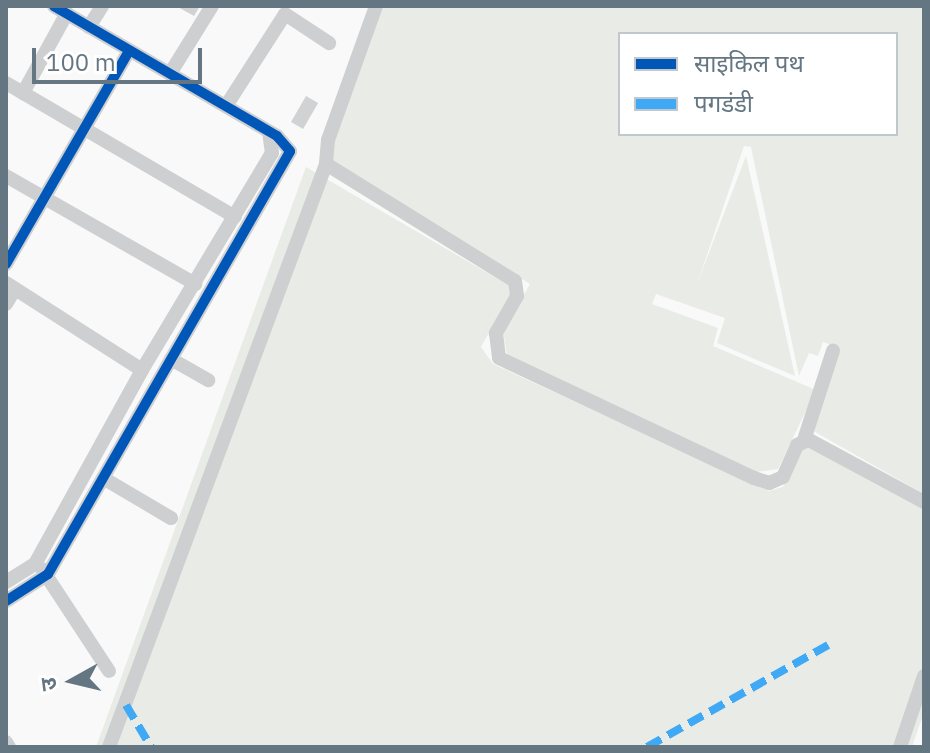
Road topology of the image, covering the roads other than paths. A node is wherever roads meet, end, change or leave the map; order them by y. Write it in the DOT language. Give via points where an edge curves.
graph roads {
  1 [pos="102,6"];
  2 [pos="212,6"];
  3 [pos="376,6"];
  4 [pos="60,10"];
  5 [pos="89,27"];
  6 [pos="329,43"];
  7 [pos="129,51"];
  8 [pos="171,72"];
  9 [pos="6,83"];
  10 [pos="23,93"];
  11 [pos="226,106"];
  12 [pos="85,127"];
  13 [pos="269,132"];
  14 [pos="326,164"];
  15 [pos="6,176"];
  16 [pos="44,198"];
  17 [pos="235,217"];
  18 [pos="6,264"];
  19 [pos="195,284"];
  20 [pos="10,286"];
  21 [pos="6,304"];
  22 [pos="833,351"];
  23 [pos="168,363"];
  24 [pos="147,364"];
  25 [pos="208,380"];
  26 [pos="804,440"];
  27 [pos="103,478"];
  28 [pos="924,502"];
  29 [pos="171,518"];
  30 [pos="35,564"];
  31 [pos="48,574"];
  32 [pos="6,582"];
  33 [pos="6,601"];
  34 [pos="109,671"];
  35 [pos="924,676"];
  36 [pos="6,742"];
  37 [pos="9,747"];
  38 [pos="109,747"];
  39 [pos="900,747"];
  1 -- 5 [label="street"];
  2 -- 8 [label="street"];
  3 -- 14 [label="street" via="328,140"];
  4 -- 5 [label="street"];
  4 -- 10 [label="street"];
  5 -- 7 [label="street"];
  6 -- 11 [label="street" via="285,14"];
  7 -- 8 [label="street"];
  7 -- 12 [label="street"];
  8 -- 11 [label="street"];
  9 -- 10 [label="street"];
  10 -- 12 [label="street"];
  11 -- 13 [label="street"];
  12 -- 16 [label="street"];
  12 -- 17 [label="street"];
  13 -- 17 [label="street" via="272,153"];
  13 -- 23 [label="street" via="290,151"];
  14 -- 26 [label="street" via="515,281 517,296 494,344 506,364 763,481 783,477"];
  14 -- 38 [label="street"];
  15 -- 16 [label="street"];
  16 -- 18 [label="street"];
  16 -- 19 [label="street"];
  17 -- 19 [label="street"];
  19 -- 24 [label="street"];
  20 -- 21 [label="street"];
  20 -- 24 [label="street"];
  22 -- 26 [label="street"];
  23 -- 24 [label="street"];
  23 -- 25 [label="street"];
  23 -- 27 [label="street"];
  24 -- 30 [label="street"];
  26 -- 28 [label="street" via="824,445"];
  27 -- 29 [label="street"];
  27 -- 31 [label="street"];
  30 -- 31 [label="street"];
  30 -- 32 [label="street"];
  31 -- 33 [label="street"];
  31 -- 34 [label="street"];
  35 -- 39 [label="street"];
  36 -- 37 [label="street"];
}
